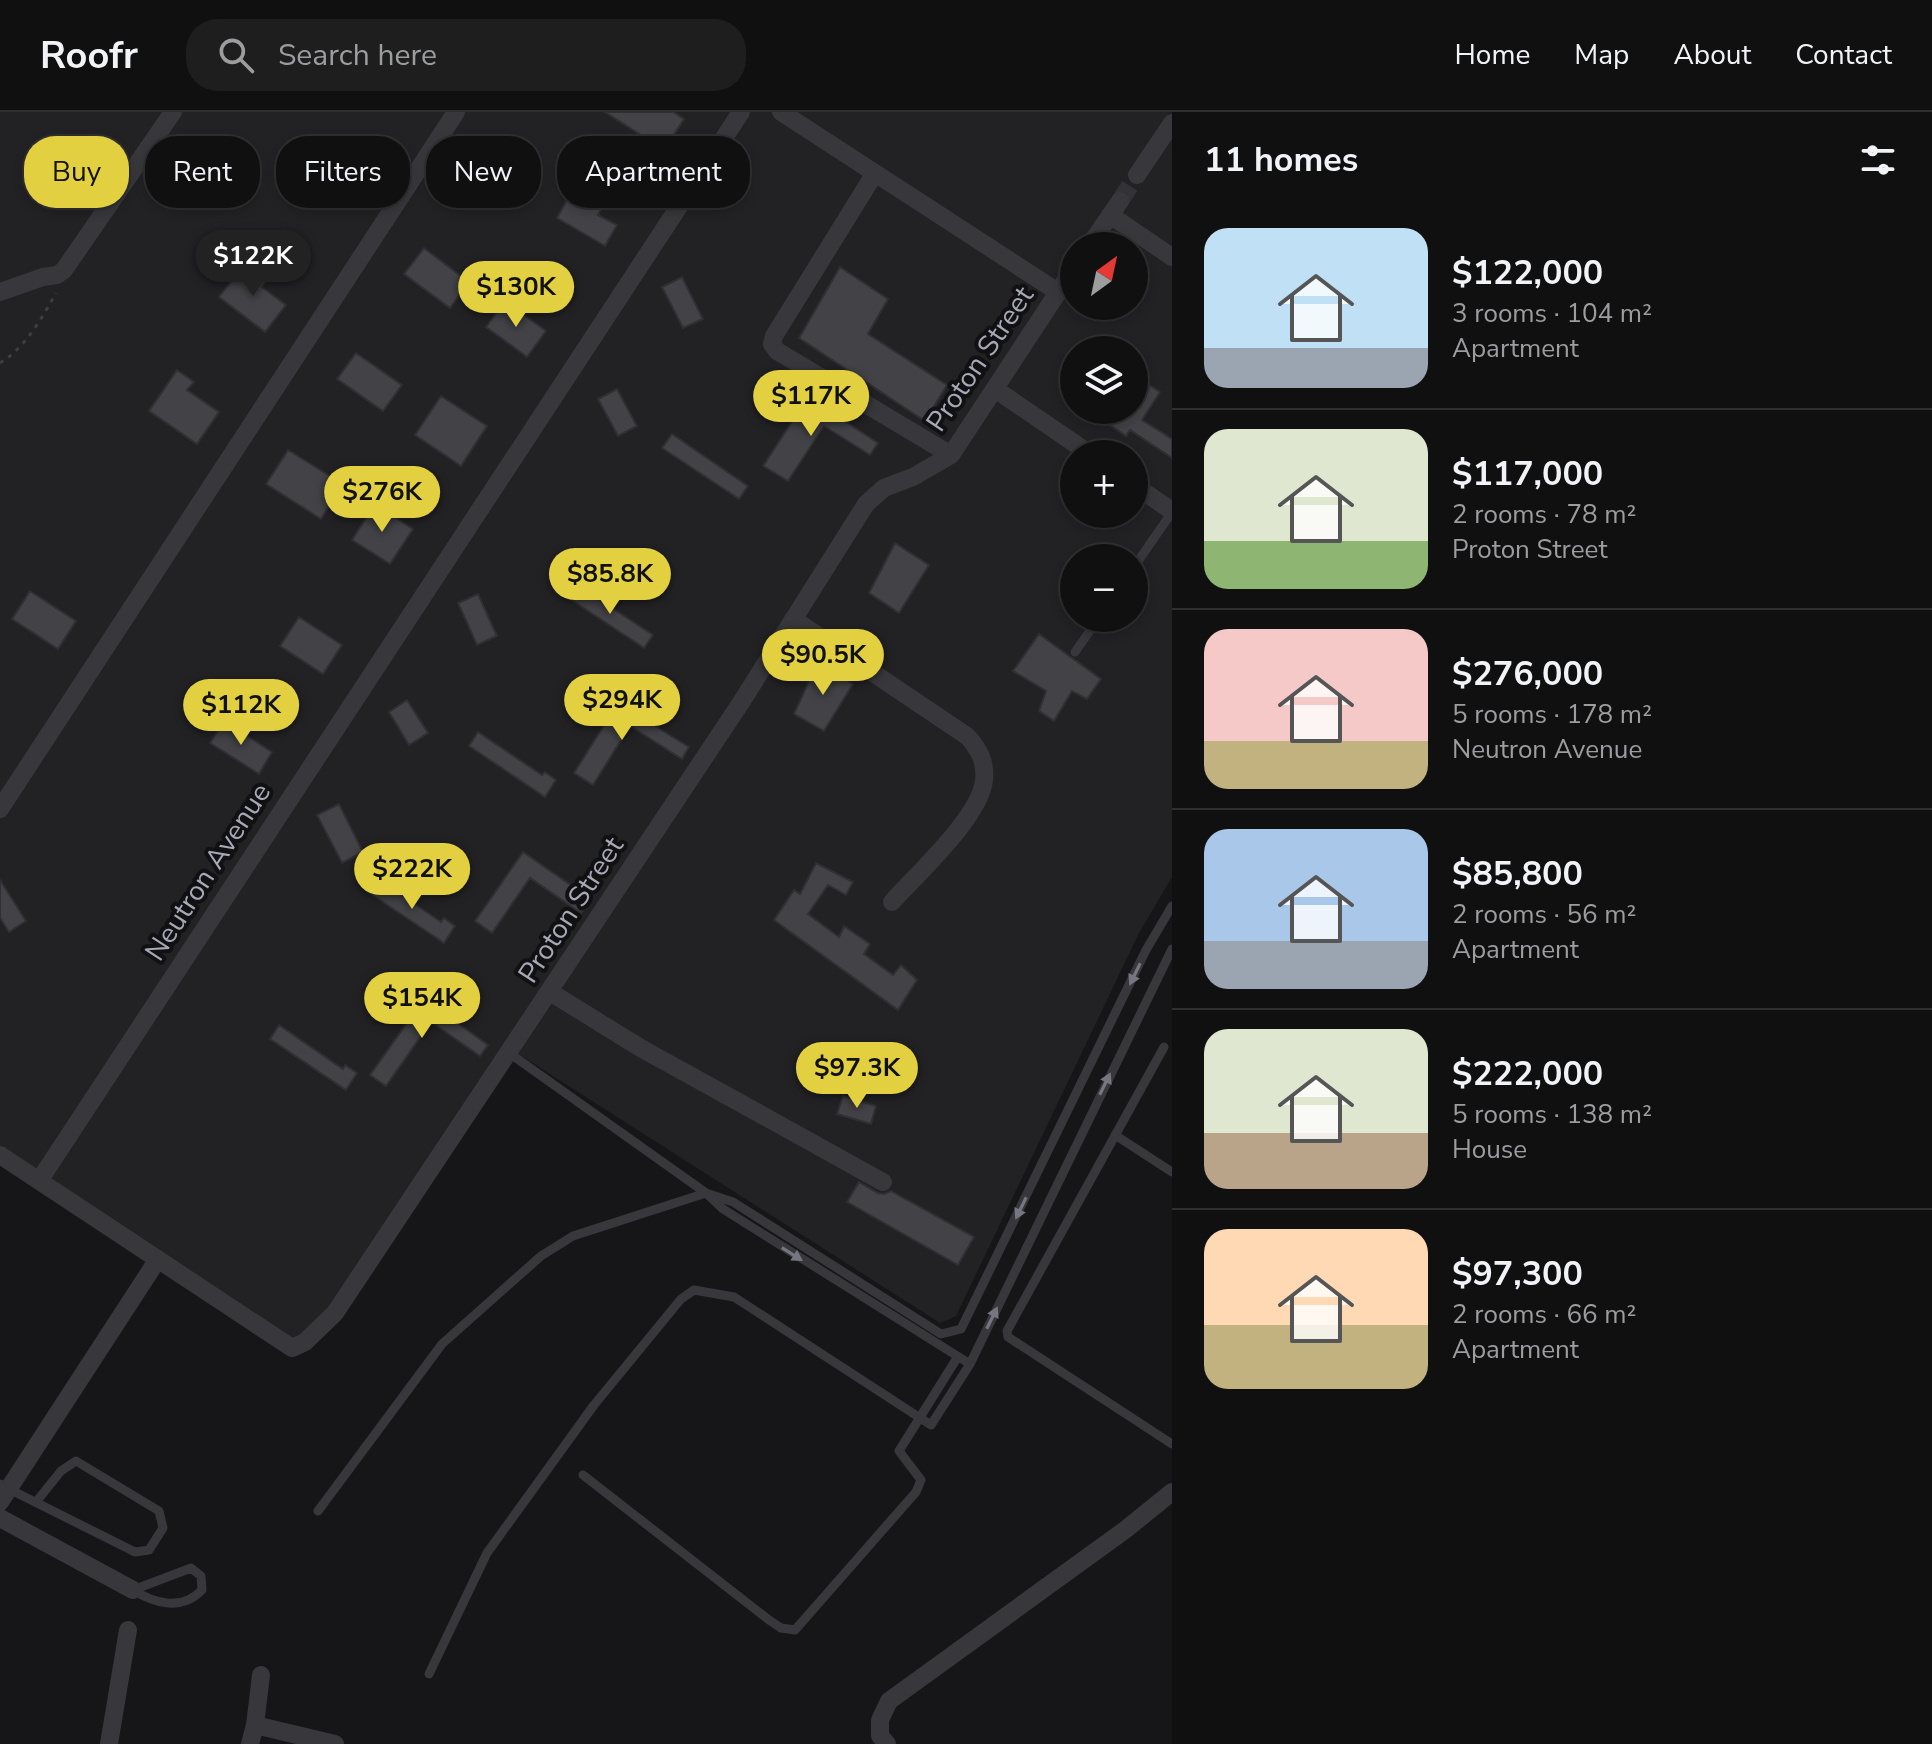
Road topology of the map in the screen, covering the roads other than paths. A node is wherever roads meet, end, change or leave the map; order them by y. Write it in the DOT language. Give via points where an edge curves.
graph roads {
  1 [pos="173,112"];
  2 [pos="456,112"];
  3 [pos="741,112"];
  4 [pos="781,112"];
  5 [pos="1172,123"];
  6 [pos="875,173"];
  7 [pos="1137,175"];
  8 [pos="1099,232"];
  9 [pos="1143,232"];
  10 [pos="1148,236"];
  11 [pos="1172,257"];
  12 [pos="1060,289"];
  13 [pos="0,292"];
  14 [pos="1058,292"];
  15 [pos="995,389"];
  16 [pos="1070,440"];
  17 [pos="951,455"];
  18 [pos="1148,495"];
  19 [pos="1172,512"];
  20 [pos="1148,547"];
  21 [pos="793,619"];
  22 [pos="1089,632"];
  23 [pos="1075,652"];
  24 [pos="0,809"];
  25 [pos="892,902"];
  26 [pos="1172,906"];
  27 [pos="1172,949"];
  28 [pos="550,992"];
  29 [pos="1164,1047"];
  30 [pos="509,1053"];
  31 [pos="1115,1135"];
  32 [pos="0,1155"];
  33 [pos="1172,1172"];
  34 [pos="39,1181"];
  35 [pos="883,1182"];
  36 [pos="706,1193"];
  37 [pos="767,1225"];
  38 [pos="761,1235"];
  39 [pos="158,1259"];
  40 [pos="827,1261"];
  41 [pos="821,1272"];
  42 [pos="957,1358"];
  43 [pos="970,1364"];
  44 [pos="920,1418"];
  45 [pos="1172,1444"];
  46 [pos="583,1475"];
  47 [pos="3,1492"];
  48 [pos="1172,1492"];
  49 [pos="36,1502"];
  50 [pos="318,1511"];
  51 [pos="0,1518"];
  52 [pos="133,1590"];
  53 [pos="128,1630"];
  54 [pos="429,1674"];
  55 [pos="261,1675"];
  56 [pos="255,1725"];
  57 [pos="109,1744"];
  58 [pos="250,1744"];
  59 [pos="335,1744"];
  60 [pos="887,1744"];
  1 -- 13 [label="street" via="64,270"];
  2 -- 24 [label="street"];
  3 -- 34 [label="street, Neutron Avenue"];
  4 -- 6 [label="street"];
  5 -- 7 [label="street"];
  6 -- 14 [label="street"];
  6 -- 17 [label="street" via="772,344"];
  8 -- 9 [label="street" via="1115,208"];
  10 -- 11 [label="street"];
  12 -- 14 [label="street, Proton Street"];
  14 -- 15 [label="street, Proton Street"];
  15 -- 16 [label="street"];
  15 -- 17 [label="street, Proton Street"];
  17 -- 21 [label="street, Proton Street" via="884,488 866,504"];
  18 -- 19 [label="street"];
  19 -- 20 [label="lane"];
  21 -- 25 [label="street" via="967,736 982,757 984,782 976,803"];
  21 -- 28 [label="street, Proton Street"];
  22 -- 23 [label="lane"];
  26 -- 40 [label="lane, one-way" via="961,1329 941,1334"];
  43 -- 27 [label="lane, one-way"];
  28 -- 30 [label="street, Proton Street"];
  28 -- 35 [label="street"];
  29 -- 31 [label="lane"];
  30 -- 36 [label="lane"];
  30 -- 39 [label="street, Proton Street" via="335,1313 305,1342 292,1348"];
  31 -- 33 [label="lane"];
  31 -- 45 [label="lane" via="1008,1337"];
  32 -- 34 [label="street, Proton Street"];
  34 -- 39 [label="street, Proton Street"];
  36 -- 37 [label="lane" via="733,1202"];
  36 -- 38 [label="lane"];
  36 -- 50 [label="lane" via="573,1236 541,1256 442,1344"];
  37 -- 38 [label="lane"];
  37 -- 40 [label="lane"];
  38 -- 41 [label="lane, one-way"];
  39 -- 47 [label="street"];
  40 -- 41 [label="lane"];
  41 -- 42 [label="lane"];
  42 -- 43 [label="lane"];
  42 -- 44 [label="lane"];
  43 -- 44 [label="lane" via="931,1425"];
  44 -- 46 [label="lane" via="899,1451 921,1480 916,1492 795,1630 769,1620"];
  44 -- 54 [label="lane" via="734,1297 694,1290 594,1405 487,1553"];
  47 -- 49 [label="lane"];
  48 -- 60 [label="street" via="889,1701 880,1720 880,1736"];
  49 -- 49 [label="lane" via="135,1552 149,1550 163,1528 159,1511 76,1461"];
  51 -- 52 [label="street"];
  52 -- 52 [label="lane" via="146,1598 181,1603 195,1597 203,1581 191,1568"];
  53 -- 57 [label="street"];
  55 -- 56 [label="street"];
  56 -- 58 [label="street"];
  56 -- 59 [label="street"];
}
